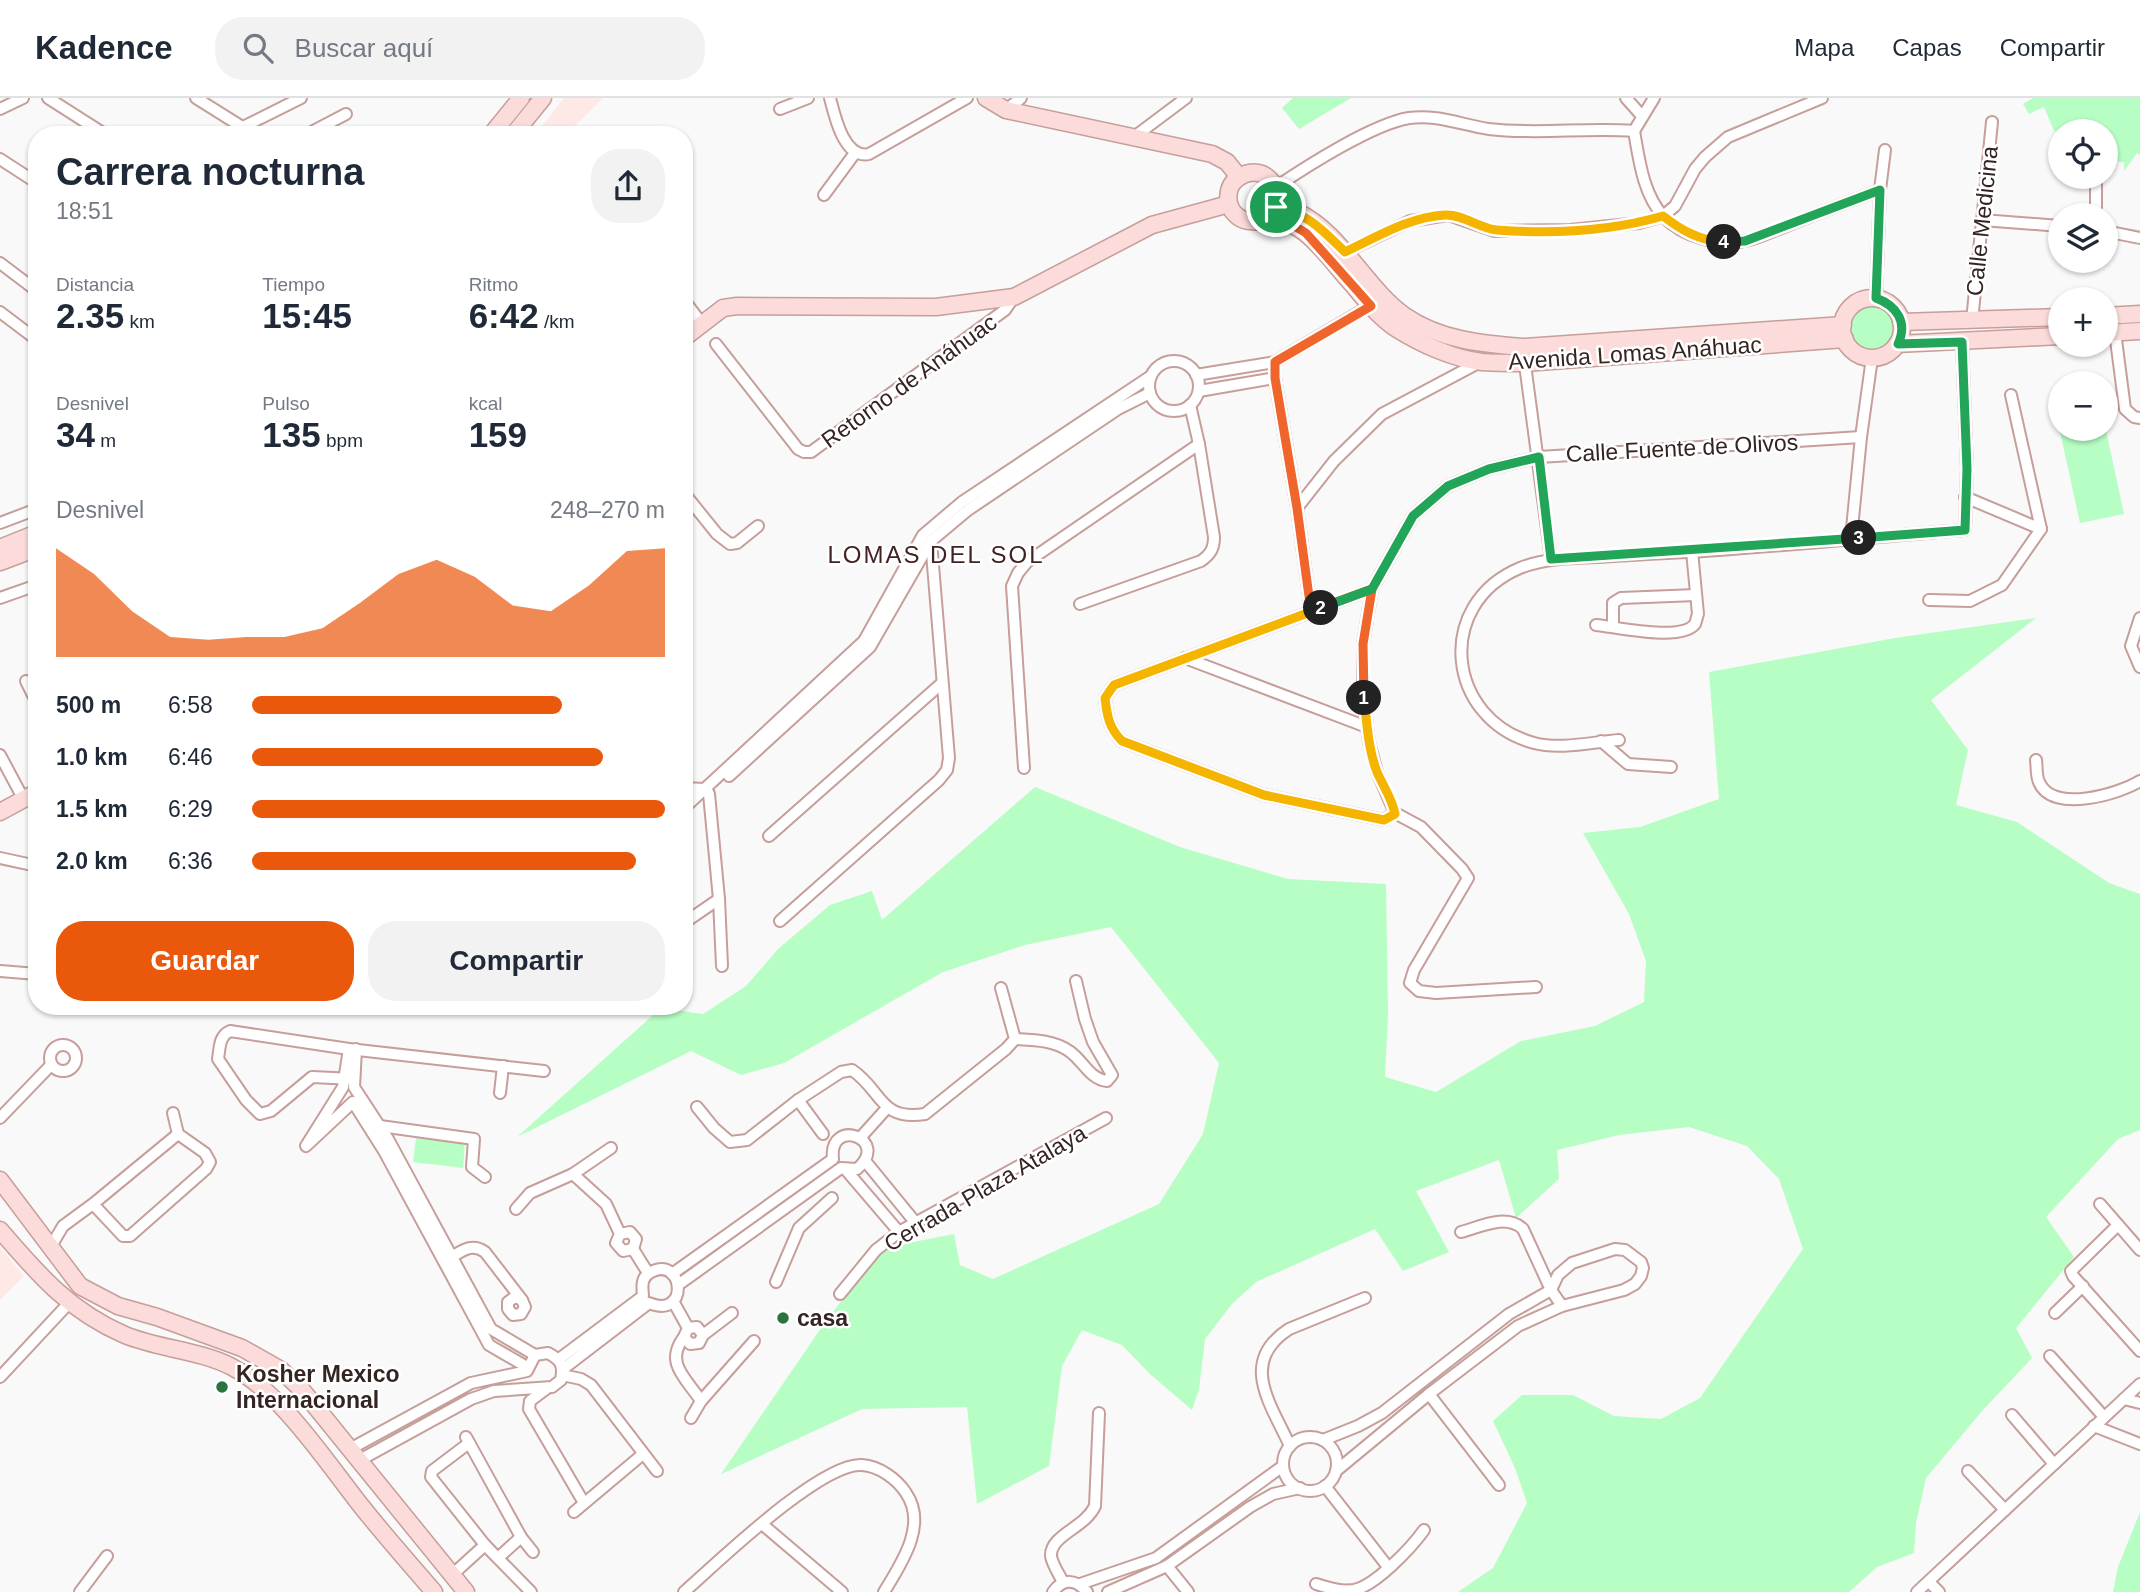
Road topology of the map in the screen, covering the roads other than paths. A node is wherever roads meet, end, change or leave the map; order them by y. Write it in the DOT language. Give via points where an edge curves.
graph roads {
  1 [pos="23,98"];
  2 [pos="48,98"];
  3 [pos="301,98"];
  4 [pos="521,98"];
  5 [pos="543,98"];
  6 [pos="808,98"];
  7 [pos="830,98"];
  8 [pos="967,98"];
  9 [pos="986,98"];
  10 [pos="1021,98"];
  11 [pos="1186,98"];
  12 [pos="1626,98"];
  13 [pos="1654,98"];
  14 [pos="1822,98"];
  15 [pos="204,99"];
  16 [pos="780,108"];
  17 [pos="0,109"];
  18 [pos="1006,110"];
  19 [pos="346,114"];
  20 [pos="1642,116"];
  21 [pos="1160,118"];
  22 [pos="1992,122"];
  23 [pos="92,126"];
  24 [pos="242,126"];
  25 [pos="245,126"];
  26 [pos="323,126"];
  27 [pos="498,126"];
  28 [pos="520,126"];
  29 [pos="1634,131"];
  30 [pos="1134,137"];
  31 [pos="1164,143"];
  32 [pos="1885,150"];
  33 [pos="855,153"];
  34 [pos="0,159"];
  35 [pos="28,177"];
  36 [pos="1239,177"];
  37 [pos="1276,187"];
  38 [pos="1880,190"];
  39 [pos="824,195"];
  40 [pos="1229,204"];
  41 [pos="1272,214"];
  42 [pos="1663,216"];
  43 [pos="1982,220"];
  44 [pos="2048,225"];
  45 [pos="2118,234"];
  46 [pos="2140,238"];
  47 [pos="1345,252"];
  48 [pos="0,263"];
  49 [pos="28,284"];
  50 [pos="1014,297"];
  51 [pos="1876,298"];
  52 [pos="1377,301"];
  53 [pos="0,312"];
  54 [pos="693,312"];
  55 [pos="2140,314"];
  56 [pos="2118,315"];
  57 [pos="2048,318"];
  58 [pos="1972,321"];
  59 [pos="1901,322"];
  60 [pos="702,324"];
  61 [pos="693,331"];
  62 [pos="2140,331"];
  63 [pos="1844,332"];
  64 [pos="2118,332"];
  65 [pos="28,333"];
  66 [pos="2048,337"];
  67 [pos="1962,342"];
  68 [pos="716,344"];
  69 [pos="1898,344"];
  70 [pos="1524,355"];
  71 [pos="2115,357"];
  72 [pos="1872,358"];
  73 [pos="1275,362"];
  74 [pos="1480,362"];
  75 [pos="1196,375"];
  76 [pos="1151,376"];
  77 [pos="1275,378"];
  78 [pos="1199,391"];
  79 [pos="1150,393"];
  80 [pos="2011,395"];
  81 [pos="1190,405"];
  82 [pos="2140,418"];
  83 [pos="1861,437"];
  84 [pos="1199,444"];
  85 [pos="1539,457"];
  86 [pos="1965,497"];
  87 [pos="693,504"];
  88 [pos="1297,508"];
  89 [pos="28,512"];
  90 [pos="0,523"];
  91 [pos="758,526"];
  92 [pos="2041,529"];
  93 [pos="28,537"];
  94 [pos="927,538"];
  95 [pos="1851,539"];
  96 [pos="0,548"];
  97 [pos="28,551"];
  98 [pos="1692,551"];
  99 [pos="1551,559"];
  100 [pos="0,562"];
  101 [pos="28,588"];
  102 [pos="1372,589"];
  103 [pos="1696,595"];
  104 [pos="0,598"];
  105 [pos="1929,600"];
  106 [pos="1080,604"];
  107 [pos="1311,611"];
  108 [pos="2140,618"];
  109 [pos="1596,625"];
  110 [pos="1613,627"];
  111 [pos="2138,634"];
  112 [pos="1185,658"];
  113 [pos="2140,667"];
  114 [pos="26,681"];
  115 [pos="942,683"];
  116 [pos="28,685"];
  117 [pos="1367,727"];
  118 [pos="1619,740"];
  119 [pos="1601,741"];
  120 [pos="0,755"];
  121 [pos="2036,760"];
  122 [pos="1671,767"];
  123 [pos="1024,768"];
  124 [pos="2140,781"];
  125 [pos="693,789"];
  126 [pos="707,791"];
  127 [pos="28,793"];
  128 [pos="28,800"];
  129 [pos="693,801"];
  130 [pos="693,806"];
  131 [pos="0,812"];
  132 [pos="1395,814"];
  133 [pos="769,836"];
  134 [pos="0,858"];
  135 [pos="28,864"];
  136 [pos="719,899"];
  137 [pos="693,917"];
  138 [pos="780,921"];
  139 [pos="722,966"];
  140 [pos="0,971"];
  141 [pos="28,973"];
  142 [pos="1076,981"];
  143 [pos="1536,987"];
  144 [pos="1001,988"];
  145 [pos="1015,1039"];
  146 [pos="352,1049"];
  147 [pos="51,1065"];
  148 [pos="503,1066"];
  149 [pos="544,1071"];
  150 [pos="351,1082"];
  151 [pos="500,1093"];
  152 [pos="798,1100"];
  153 [pos="696,1107"];
  154 [pos="887,1108"];
  155 [pos="173,1113"];
  156 [pos="0,1118"];
  157 [pos="1105,1118"];
  158 [pos="376,1129"];
  159 [pos="178,1134"];
  160 [pos="823,1134"];
  161 [pos="860,1138"];
  162 [pos="611,1149"];
  163 [pos="866,1162"];
  164 [pos="846,1170"];
  165 [pos="0,1171"];
  166 [pos="573,1174"];
  167 [pos="485,1177"];
  168 [pos="3,1184"];
  169 [pos="808,1192"];
  170 [pos="832,1198"];
  171 [pos="93,1204"];
  172 [pos="2100,1204"];
  173 [pos="820,1207"];
  174 [pos="903,1207"];
  175 [pos="516,1209"];
  176 [pos="887,1217"];
  177 [pos="915,1223"];
  178 [pos="2118,1225"];
  179 [pos="0,1230"];
  180 [pos="899,1232"];
  181 [pos="1461,1232"];
  182 [pos="48,1245"];
  183 [pos="2140,1250"];
  184 [pos="447,1260"];
  185 [pos="648,1273"];
  186 [pos="672,1274"];
  187 [pos="776,1282"];
  188 [pos="678,1284"];
  189 [pos="2083,1286"];
  190 [pos="1551,1290"];
  191 [pos="840,1294"];
  192 [pos="1365,1298"];
  193 [pos="522,1300"];
  194 [pos="673,1301"];
  195 [pos="69,1303"];
  196 [pos="1562,1306"];
  197 [pos="733,1312"];
  198 [pos="2055,1313"];
  199 [pos="686,1332"];
  200 [pos="491,1333"];
  201 [pos="220,1339"];
  202 [pos="754,1341"];
  203 [pos="2140,1351"];
  204 [pos="535,1356"];
  205 [pos="2050,1356"];
  206 [pos="213,1360"];
  207 [pos="527,1367"];
  208 [pos="562,1368"];
  209 [pos="0,1377"];
  210 [pos="2140,1384"];
  211 [pos="546,1388"];
  212 [pos="1429,1394"];
  213 [pos="444,1398"];
  214 [pos="2124,1399"];
  215 [pos="701,1401"];
  216 [pos="2140,1403"];
  217 [pos="449,1411"];
  218 [pos="1100,1413"];
  219 [pos="2012,1415"];
  220 [pos="2104,1417"];
  221 [pos="691,1418"];
  222 [pos="404,1420"];
  223 [pos="2094,1426"];
  224 [pos="1323,1440"];
  225 [pos="393,1441"];
  226 [pos="2140,1444"];
  227 [pos="1290,1446"];
  228 [pos="643,1454"];
  229 [pos="355,1455"];
  230 [pos="2054,1464"];
  231 [pos="1283,1466"];
  232 [pos="657,1471"];
  233 [pos="1336,1471"];
  234 [pos="1968,1471"];
  235 [pos="1499,1485"];
  236 [pos="1325,1486"];
  237 [pos="1300,1488"];
  238 [pos="584,1503"];
  239 [pos="2005,1510"];
  240 [pos="574,1512"];
  241 [pos="762,1524"];
  242 [pos="1424,1530"];
  243 [pos="521,1537"];
  244 [pos="485,1545"];
  245 [pos="533,1552"];
  246 [pos="107,1556"];
  247 [pos="498,1558"];
  248 [pos="1167,1566"];
  249 [pos="1388,1566"];
  250 [pos="1928,1582"];
  251 [pos="1063,1583"];
  252 [pos="1316,1584"];
  253 [pos="459,1586"];
  254 [pos="1083,1588"];
  255 [pos="80,1592"];
  256 [pos="434,1592"];
  257 [pos="531,1592"];
  258 [pos="684,1592"];
  259 [pos="842,1592"];
  260 [pos="884,1592"];
  261 [pos="1053,1592"];
  262 [pos="1108,1592"];
  263 [pos="1188,1592"];
  264 [pos="1917,1592"];
  265 [pos="1938,1592"];
  1 -- 17 [label="street"];
  2 -- 23 [label="street"];
  3 -- 25 [label="street"];
  4 -- 27 [label="main road"];
  5 -- 28 [label="main road"];
  6 -- 16 [label="street"];
  7 -- 33 [label="street"];
  8 -- 33 [label="street" via="869,154"];
  9 -- 18 [label="main road"];
  10 -- 18 [label="street"];
  11 -- 21 [label="street"];
  12 -- 20 [label="street"];
  13 -- 20 [label="street"];
  14 -- 42 [label="street" via="1714,146 1675,206"];
  15 -- 24 [label="street"];
  18 -- 30 [label="main road"];
  19 -- 26 [label="street"];
  20 -- 29 [label="street"];
  21 -- 30 [label="street"];
  21 -- 31 [label="street" via="1159,136"];
  22 -- 43 [label="street, Calle Medicina"];
  29 -- 37 [label="street" via="1489,129 1446,119 1409,118 1373,131"];
  29 -- 42 [label="street" via="1647,189"];
  30 -- 31 [label="main road"];
  31 -- 36 [label="main road" via="1219,157"];
  32 -- 38 [label="street"];
  33 -- 39 [label="street"];
  34 -- 35 [label="street"];
  36 -- 37 [label="main road" via="1259,173"];
  36 -- 40 [label="main road" via="1230,189"];
  37 -- 41 [label="main road" via="1278,200"];
  38 -- 42 [label="street" via="1745,241 1699,238"];
  38 -- 51 [label="street"];
  40 -- 41 [label="main road" via="1245,221"];
  40 -- 50 [label="main road" via="1152,225"];
  41 -- 47 [label="main road, Avenida Lomas Anáhuac" via="1296,211"];
  41 -- 52 [label="main road, Avenida Lomas Anáhuac" via="1306,233"];
  42 -- 47 [label="street" via="1570,230 1494,230 1448,215 1410,221"];
  43 -- 44 [label="street"];
  43 -- 58 [label="street, Calle Medicina"];
  45 -- 46 [label="street"];
  47 -- 52 [label="main road, Avenida Lomas Anáhuac"];
  48 -- 49 [label="street"];
  50 -- 60 [label="main road" via="936,307 737,306 723,308"];
  50 -- 68 [label="street, Retorno de Anáhuac" via="1005,310 811,452 798,449"];
  51 -- 59 [label="main road" via="1893,306"];
  51 -- 63 [label="main road" via="1848,311"];
  52 -- 70 [label="main road, Avenida Lomas Anáhuac" via="1456,339"];
  52 -- 73 [label="street"];
  52 -- 74 [label="main road, Avenida Lomas Anáhuac" via="1396,328 1452,355"];
  53 -- 65 [label="street"];
  54 -- 60 [label="street"];
  55 -- 56 [label="main road"];
  57 -- 58 [label="main road"];
  58 -- 59 [label="main road"];
  59 -- 69 [label="main road"];
  60 -- 61 [label="main road"];
  62 -- 64 [label="main road"];
  63 -- 70 [label="main road, Avenida Lomas Anáhuac"];
  63 -- 72 [label="main road" via="1851,348"];
  66 -- 67 [label="main road"];
  67 -- 69 [label="main road"];
  67 -- 86 [label="street"];
  69 -- 72 [label="main road"];
  70 -- 74 [label="main road, Avenida Lomas Anáhuac"];
  70 -- 85 [label="street"];
  71 -- 82 [label="street" via="2125,409"];
  72 -- 83 [label="street"];
  73 -- 75 [label="street"];
  73 -- 77 [label="street"];
  74 -- 88 [label="street" via="1382,414 1334,461"];
  75 -- 76 [label="street" via="1191,367 1173,361 1156,368"];
  75 -- 78 [label="street"];
  76 -- 79 [label="street"];
  76 -- 94 [label="street" via="962,502"];
  77 -- 78 [label="street"];
  77 -- 88 [label="street"];
  78 -- 81 [label="street"];
  79 -- 81 [label="street" via="1167,410"];
  79 -- 94 [label="street" via="1118,409"];
  80 -- 92 [label="street"];
  81 -- 84 [label="street"];
  83 -- 85 [label="street, Calle Fuente de Olivos"];
  83 -- 95 [label="street"];
  84 -- 106 [label="street" via="1214,537 1209,555"];
  84 -- 123 [label="street" via="1027,562 1018,573 1012,586"];
  85 -- 99 [label="street"];
  85 -- 102 [label="street, Calle Fuente de Olivos" via="1489,469 1448,486 1413,516"];
  86 -- 92 [label="street"];
  86 -- 95 [label="street" via="1965,530"];
  87 -- 91 [label="street" via="730,544"];
  88 -- 107 [label="street"];
  89 -- 90 [label="street"];
  92 -- 105 [label="street" via="2002,584 1970,601"];
  93 -- 96 [label="main road"];
  94 -- 115 [label="street"];
  94 -- 126 [label="street" via="863,641"];
  95 -- 98 [label="street"];
  97 -- 100 [label="main road"];
  98 -- 99 [label="street"];
  98 -- 103 [label="street"];
  99 -- 119 [label="street" via="1520,568 1484,595 1469,617 1461,645 1464,677 1474,700 1490,719 1511,733 1554,746"];
  101 -- 104 [label="street"];
  102 -- 107 [label="street"];
  102 -- 117 [label="street, Calle Fuente de Olivos" via="1363,644"];
  103 -- 110 [label="street" via="1621,598 1613,603"];
  103 -- 110 [label="street" via="1698,614 1687,630 1672,634"];
  107 -- 112 [label="street"];
  108 -- 111 [label="street"];
  109 -- 110 [label="street"];
  111 -- 113 [label="street" via="2131,646"];
  112 -- 117 [label="street"];
  112 -- 132 [label="street" via="1114,685 1109,691 1105,698 1108,720 1122,741 1264,795 1384,820"];
  114 -- 116 [label="street"];
  115 -- 133 [label="street"];
  115 -- 138 [label="street" via="947,770"];
  117 -- 132 [label="street, Calle Fuente de Olivos" via="1377,772"];
  118 -- 119 [label="street"];
  119 -- 122 [label="street" via="1628,764"];
  120 -- 127 [label="street"];
  121 -- 124 [label="street" via="2039,784 2052,796 2087,800"];
  125 -- 126 [label="street"];
  126 -- 129 [label="street"];
  126 -- 130 [label="street"];
  126 -- 136 [label="street"];
  128 -- 131 [label="main road"];
  132 -- 143 [label="street" via="1421,827 1468,878 1410,983 1419,991 1436,993"];
  134 -- 135 [label="street"];
  136 -- 137 [label="street"];
  136 -- 139 [label="street"];
  140 -- 141 [label="street"];
  142 -- 145 [label="street" via="1093,1042 1112,1075 1107,1081 1099,1080 1070,1051 1054,1043"];
  144 -- 145 [label="street"];
  145 -- 154 [label="street" via="925,1114 894,1114"];
  146 -- 148 [label="street"];
  146 -- 150 [label="street"];
  146 -- 150 [label="street" via="230,1031 221,1038 218,1059 260,1114 271,1111 312,1077"];
  147 -- 156 [label="street"];
  148 -- 149 [label="street"];
  148 -- 151 [label="street"];
  150 -- 158 [label="street"];
  150 -- 158 [label="street" via="306,1146 353,1102"];
  152 -- 153 [label="street" via="747,1140 730,1142"];
  152 -- 154 [label="street" via="841,1072 852,1070"];
  152 -- 160 [label="street"];
  154 -- 161 [label="street"];
  155 -- 159 [label="street"];
  157 -- 177 [label="street, Cerrada Plaza Atalaya"];
  158 -- 167 [label="street" via="474,1139 472,1167"];
  158 -- 184 [label="street"];
  159 -- 171 [label="street"];
  159 -- 171 [label="street" via="205,1153 206,1169 131,1236 123,1236"];
  161 -- 163 [label="street" via="866,1144"];
  161 -- 186 [label="street" via="843,1136 835,1142 833,1159"];
  162 -- 166 [label="street"];
  163 -- 164 [label="street"];
  163 -- 174 [label="street"];
  164 -- 169 [label="street" via="841,1168"];
  164 -- 176 [label="street"];
  165 -- 168 [label="street"];
  166 -- 175 [label="street" via="530,1193"];
  166 -- 185 [label="street" via="606,1204 620,1234 616,1243 623,1251 633,1249"];
  168 -- 182 [label="main road"];
  169 -- 173 [label="street"];
  169 -- 188 [label="street"];
  170 -- 173 [label="street"];
  171 -- 182 [label="street" via="63,1226"];
  172 -- 178 [label="street"];
  173 -- 187 [label="street" via="799,1228"];
  174 -- 176 [label="street"];
  174 -- 177 [label="street"];
  176 -- 180 [label="street"];
  177 -- 180 [label="street, Cerrada Plaza Atalaya"];
  178 -- 183 [label="street"];
  178 -- 189 [label="street" via="2071,1270"];
  179 -- 195 [label="main road"];
  180 -- 191 [label="street, Cerrada Plaza Atalaya" via="876,1250"];
  181 -- 190 [label="street" via="1502,1221 1517,1223"];
  182 -- 201 [label="main road" via="80,1286 118,1307"];
  184 -- 193 [label="street" via="471,1246 478,1247"];
  184 -- 200 [label="street"];
  185 -- 186 [label="street" via="660,1269"];
  185 -- 208 [label="street" via="641,1283 643,1296"];
  186 -- 188 [label="street"];
  188 -- 194 [label="street"];
  189 -- 198 [label="street"];
  189 -- 203 [label="street"];
  190 -- 196 [label="street"];
  190 -- 196 [label="street" via="1572,1263 1615,1249 1625,1250 1641,1262 1643,1268 1635,1284"];
  190 -- 224 [label="street" via="1508,1314 1382,1413"];
  192 -- 227 [label="street" via="1289,1328 1265,1353 1263,1386"];
  194 -- 199 [label="street"];
  194 -- 208 [label="street" via="666,1306 649,1303"];
  195 -- 206 [label="main road" via="125,1335"];
  195 -- 209 [label="street"];
  196 -- 212 [label="street" via="1518,1326"];
  197 -- 199 [label="street" via="703,1335 697,1327"];
  199 -- 215 [label="street" via="674,1354"];
  200 -- 204 [label="street"];
  200 -- 207 [label="street" via="493,1348"];
  201 -- 206 [label="main road" via="212,1349"];
  201 -- 229 [label="main road" via="281,1370"];
  202 -- 215 [label="street"];
  204 -- 207 [label="street"];
  204 -- 208 [label="street" via="548,1353"];
  205 -- 220 [label="street"];
  206 -- 256 [label="main road" via="232,1367 284,1410"];
  207 -- 213 [label="street" via="527,1371 471,1383"];
  208 -- 211 [label="street" via="561,1380"];
  208 -- 228 [label="street" via="592,1385"];
  210 -- 214 [label="street"];
  211 -- 217 [label="street" via="494,1391"];
  211 -- 238 [label="street" via="530,1401 529,1409"];
  212 -- 233 [label="street"];
  212 -- 235 [label="street"];
  213 -- 217 [label="street"];
  213 -- 222 [label="street"];
  214 -- 216 [label="street"];
  214 -- 220 [label="street"];
  215 -- 221 [label="street"];
  217 -- 225 [label="street"];
  218 -- 251 [label="street" via="1095,1506 1082,1524 1055,1541 1052,1550"];
  219 -- 230 [label="street"];
  220 -- 223 [label="street"];
  222 -- 225 [label="street"];
  222 -- 229 [label="street"];
  223 -- 226 [label="street"];
  223 -- 230 [label="street"];
  224 -- 227 [label="street" via="1305,1437"];
  224 -- 233 [label="street" via="1335,1453"];
  225 -- 229 [label="street"];
  227 -- 231 [label="street"];
  228 -- 232 [label="street"];
  228 -- 238 [label="street"];
  229 -- 253 [label="main road"];
  230 -- 239 [label="street"];
  231 -- 237 [label="street"];
  231 -- 254 [label="street" via="1156,1558"];
  233 -- 236 [label="street"];
  234 -- 239 [label="street"];
  236 -- 237 [label="street"];
  236 -- 249 [label="street"];
  237 -- 248 [label="street" via="1273,1494 1250,1507"];
  238 -- 240 [label="street"];
  239 -- 250 [label="street"];
  241 -- 258 [label="street"];
  241 -- 259 [label="street"];
  241 -- 260 [label="street" via="844,1469 876,1468 904,1490 915,1516 904,1559"];
  242 -- 249 [label="street"];
  243 -- 244 [label="street" via="468,1440 432,1471 431,1477"];
  243 -- 245 [label="street"];
  243 -- 247 [label="street"];
  244 -- 247 [label="street"];
  244 -- 253 [label="street"];
  246 -- 255 [label="street"];
  247 -- 257 [label="street"];
  248 -- 262 [label="street"];
  248 -- 263 [label="street"];
  249 -- 252 [label="street" via="1358,1589 1341,1591"];
  250 -- 264 [label="street"];
  250 -- 265 [label="street"];
  251 -- 254 [label="street" via="1071,1581"];
  251 -- 261 [label="street"];
}
